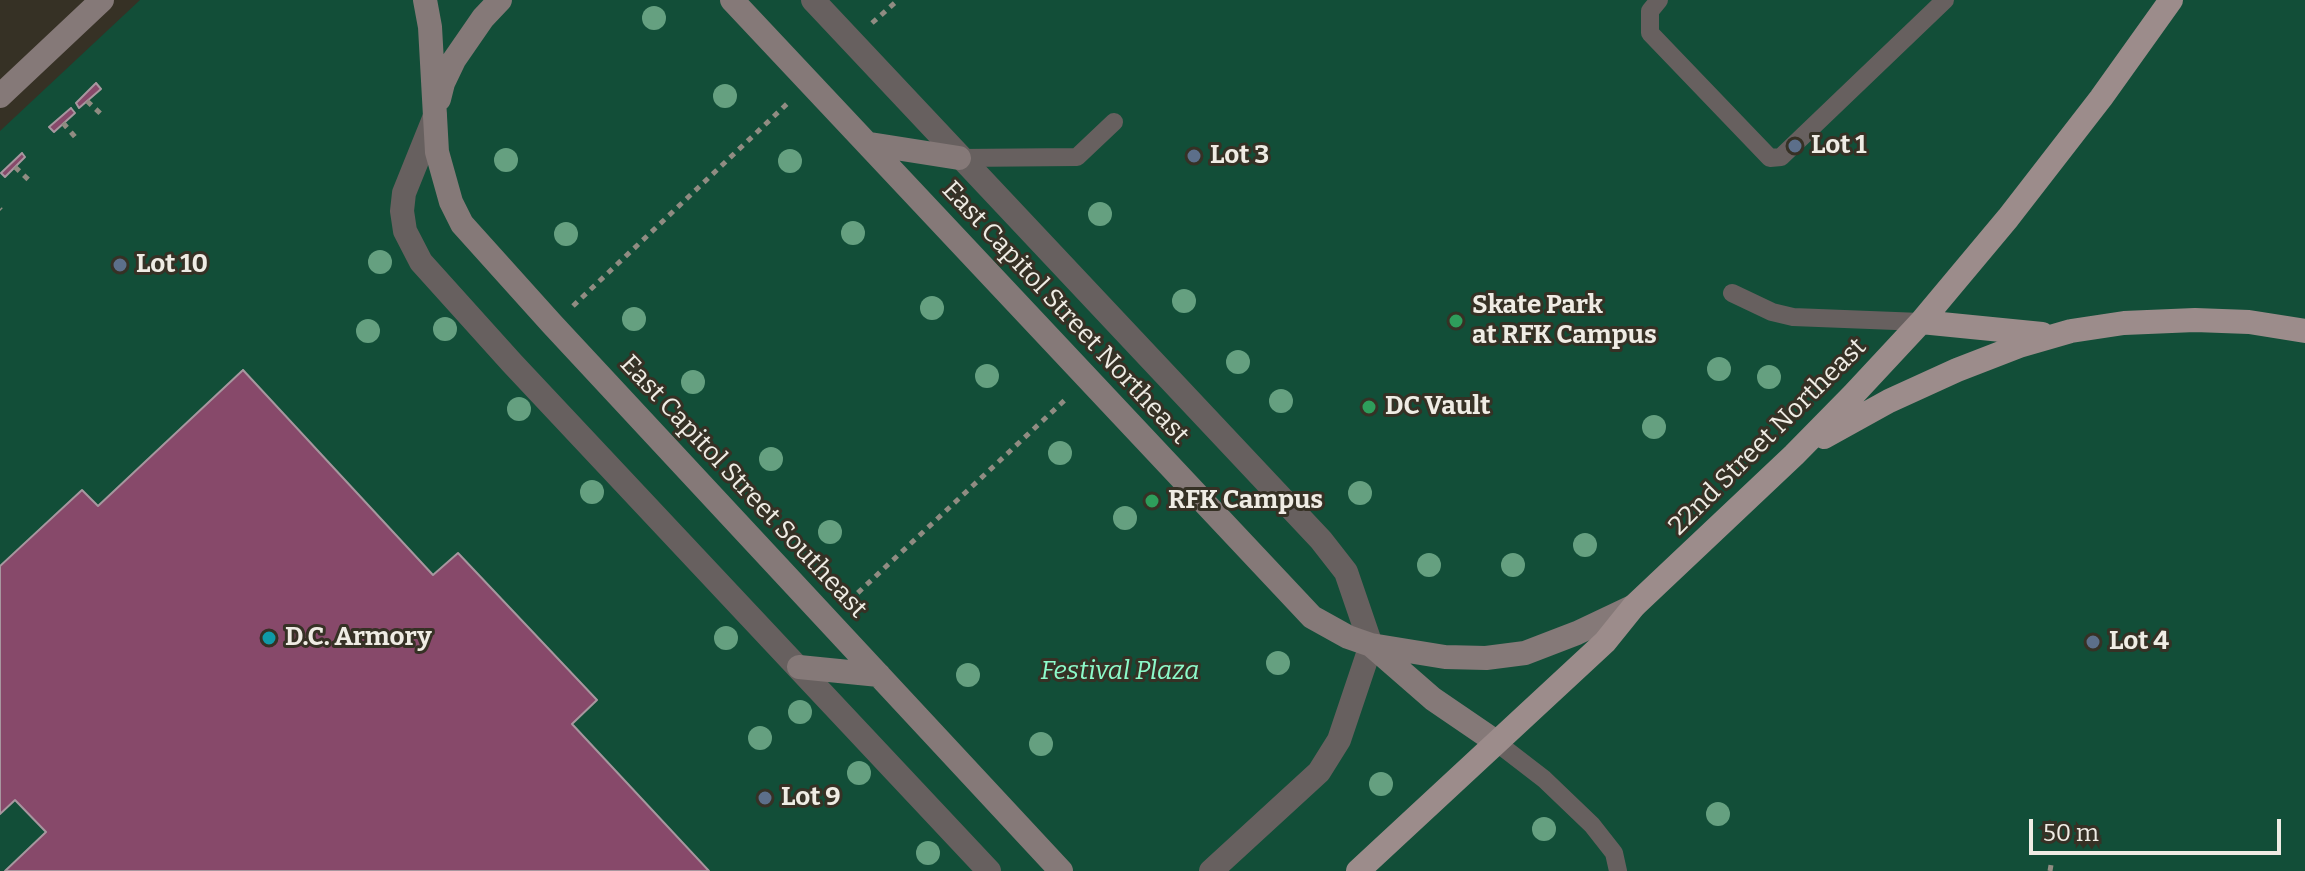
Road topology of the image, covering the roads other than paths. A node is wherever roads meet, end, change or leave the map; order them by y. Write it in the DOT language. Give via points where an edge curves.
graph roads {
  1 [pos="102,0"];
  2 [pos="425,0"];
  3 [pos="500,0"];
  4 [pos="732,0"];
  5 [pos="813,0"];
  6 [pos="1659,0"];
  7 [pos="1945,0"];
  8 [pos="2171,0"];
  9 [pos="0,96"];
  10 [pos="435,116"];
  11 [pos="1114,122"];
  12 [pos="870,144"];
  13 [pos="959,158"];
  14 [pos="1732,293"];
  15 [pos="1921,322"];
  16 [pos="2305,331"];
  17 [pos="2053,336"];
  18 [pos="1794,455"];
  19 [pos="1634,606"];
  20 [pos="1371,645"];
  21 [pos="799,667"];
  22 [pos="879,675"];
  23 [pos="1496,742"];
  24 [pos="989,871"];
  25 [pos="1061,871"];
  26 [pos="1211,871"];
  27 [pos="1358,871"];
  28 [pos="1618,871"];
  1 -- 9 [label="main road"];
  2 -- 10 [label="main road, East Capitol Street Southeast"];
  3 -- 10 [label="main road" via="454,60"];
  4 -- 12 [label="main road, East Capitol Street Northeast"];
  5 -- 13 [label="street, East Capitol Street Northeast"];
  6 -- 7 [label="lane" via="1650,11 1650,33 1770,158 1781,157"];
  8 -- 15 [label="main road, 22nd Street Northeast" via="2065,146"];
  10 -- 21 [label="street, East Capitol Street Southeast" via="404,193 402,211 405,231 421,262"];
  10 -- 22 [label="main road, East Capitol Street Southeast" via="442,176 462,224 477,243"];
  11 -- 13 [label="lane" via="1077,157"];
  12 -- 13 [label="main road"];
  12 -- 20 [label="main road, East Capitol Street Northeast" via="1298,605 1328,627"];
  13 -- 20 [label="street, East Capitol Street Northeast" via="1333,554 1355,593"];
  14 -- 15 [label="lane" via="1793,317"];
  15 -- 17 [label="main road"];
  15 -- 18 [label="main road, 22nd Street Northeast"];
  16 -- 17 [label="main road" via="2249,322 2159,321"];
  17 -- 18 [label="main road" via="1911,390"];
  18 -- 19 [label="main road, 22nd Street Northeast"];
  19 -- 20 [label="main road, East Capitol Street Northeast" via="1508,657 1445,657"];
  19 -- 23 [label="main road, 22nd Street Northeast" via="1605,642"];
  20 -- 23 [label="main road" via="1433,699"];
  20 -- 26 [label="street" via="1326,763"];
  21 -- 22 [label="main road"];
  21 -- 24 [label="street, East Capitol Street Southeast"];
  22 -- 25 [label="main road, East Capitol Street Southeast"];
  23 -- 27 [label="main road, 22nd Street Northeast"];
  23 -- 28 [label="lane" via="1592,825 1614,853"];
}
